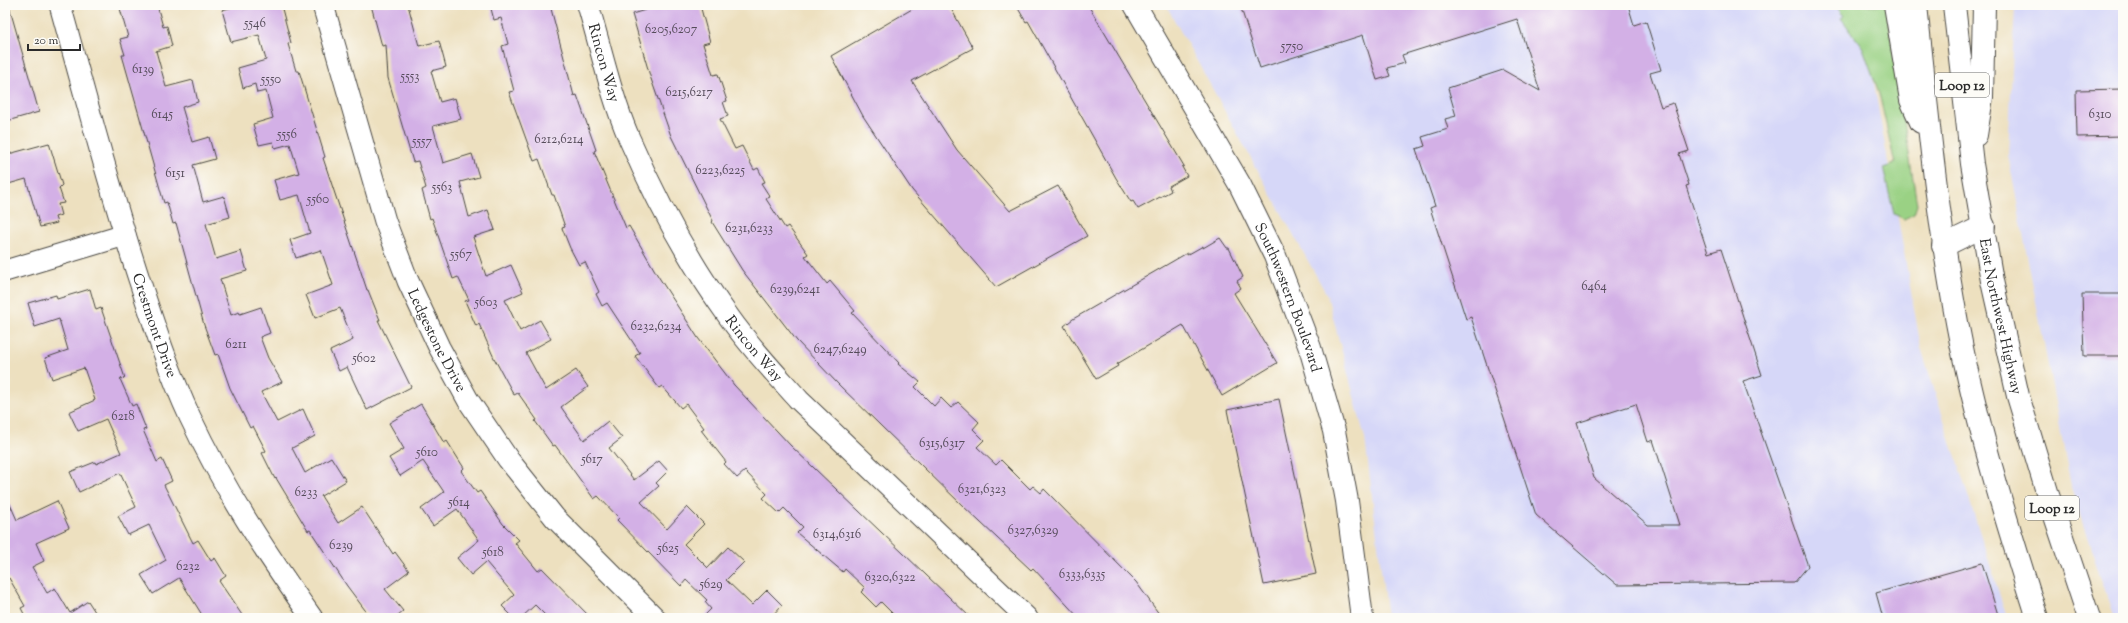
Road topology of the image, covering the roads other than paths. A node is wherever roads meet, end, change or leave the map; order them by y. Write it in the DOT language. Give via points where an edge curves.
graph roads {
  1 [pos="60,5"];
  2 [pos="322,5"];
  3 [pos="588,5"];
  4 [pos="1135,5"];
  5 [pos="1895,5"];
  6 [pos="1916,5"];
  7 [pos="1954,5"];
  8 [pos="1984,5"];
  9 [pos="1931,145"];
  10 [pos="1972,164"];
  11 [pos="1941,220"];
  12 [pos="1984,226"];
  13 [pos="125,235"];
  14 [pos="1943,246"];
  15 [pos="5,271"];
  16 [pos="312,618"];
  17 [pos="655,618"];
  18 [pos="1027,618"];
  19 [pos="1362,618"];
  20 [pos="2037,618"];
  21 [pos="2089,618"];
  1 -- 13 [label="street, Crestmont Drive"];
  2 -- 17 [label="street, Ledgestone Drive" via="385,221 408,281 439,348 468,400 508,459 555,518"];
  3 -- 18 [label="street, Rincon Way" via="629,137 664,210 700,274 729,318 800,400"];
  4 -- 19 [label="main road, Southwestern Boulevard" via="1240,185 1275,256 1310,348 1334,431 1347,501"];
  5 -- 9 [label="main road" via="1911,100"];
  6 -- 9 [label="main road, Loop 12"];
  7 -- 10 [label="main road, East Northwest Highway / Loop 12"];
  8 -- 10 [label="main road" via="1982,97"];
  9 -- 11 [label="main road, Loop 12"];
  10 -- 12 [label="main road, East Northwest Highway / Loop 12"];
  11 -- 12 [label="main road"];
  11 -- 14 [label="main road, Loop 12"];
  12 -- 14 [label="main road"];
  12 -- 21 [label="main road, East Northwest Highway / Loop 12" via="1992,281 2018,396"];
  13 -- 15 [label="street"];
  13 -- 16 [label="street, Crestmont Drive" via="164,355 190,417 263,549"];
  14 -- 20 [label="main road, Loop 12" via="1962,350 1993,474"];
}
